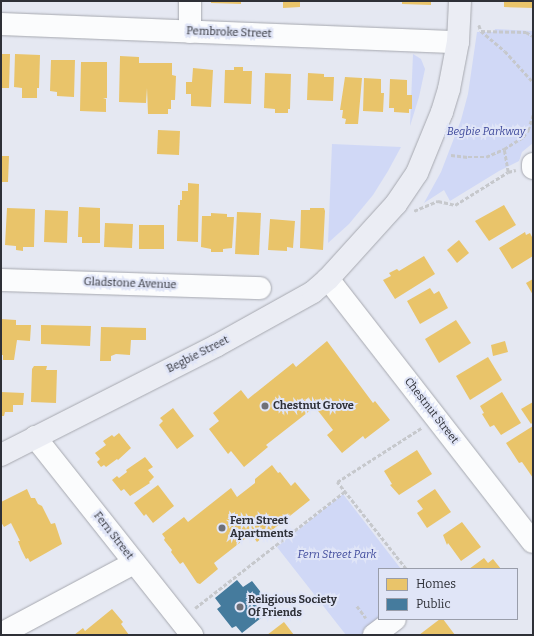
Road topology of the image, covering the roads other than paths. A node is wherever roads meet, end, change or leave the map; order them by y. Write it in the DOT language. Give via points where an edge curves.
graph roads {
  1 [pos="190,1"];
  2 [pos="460,1"];
  3 [pos="1,24"];
  4 [pos="190,32"];
  5 [pos="458,33"];
  6 [pos="328,279"];
  7 [pos="1,280"];
  8 [pos="260,288"];
  9 [pos="35,437"];
  10 [pos="1,455"];
  11 [pos="533,542"];
  12 [pos="134,563"];
  13 [pos="394,620"];
  14 [pos="186,627"];
  15 [pos="1,634"];
  16 [pos="374,635"];
  1 -- 4 [label="street"];
  2 -- 5 [label="main road, Begbie Street"];
  3 -- 4 [label="street, Pembroke Street"];
  4 -- 5 [label="street, Pembroke Street"];
  5 -- 6 [label="main road, Begbie Street" via="454,66 442,112 417,173 396,204"];
  6 -- 9 [label="main road, Begbie Street" via="313,292 216,346"];
  6 -- 11 [label="street, Chestnut Street"];
  7 -- 8 [label="street, Gladstone Avenue"];
  9 -- 10 [label="main road, Begbie Street"];
  9 -- 12 [label="street, Fern Street"];
  12 -- 14 [label="street, Fern Street"];
  12 -- 15 [label="street"];
  13 -- 16 [label="street"];
}
